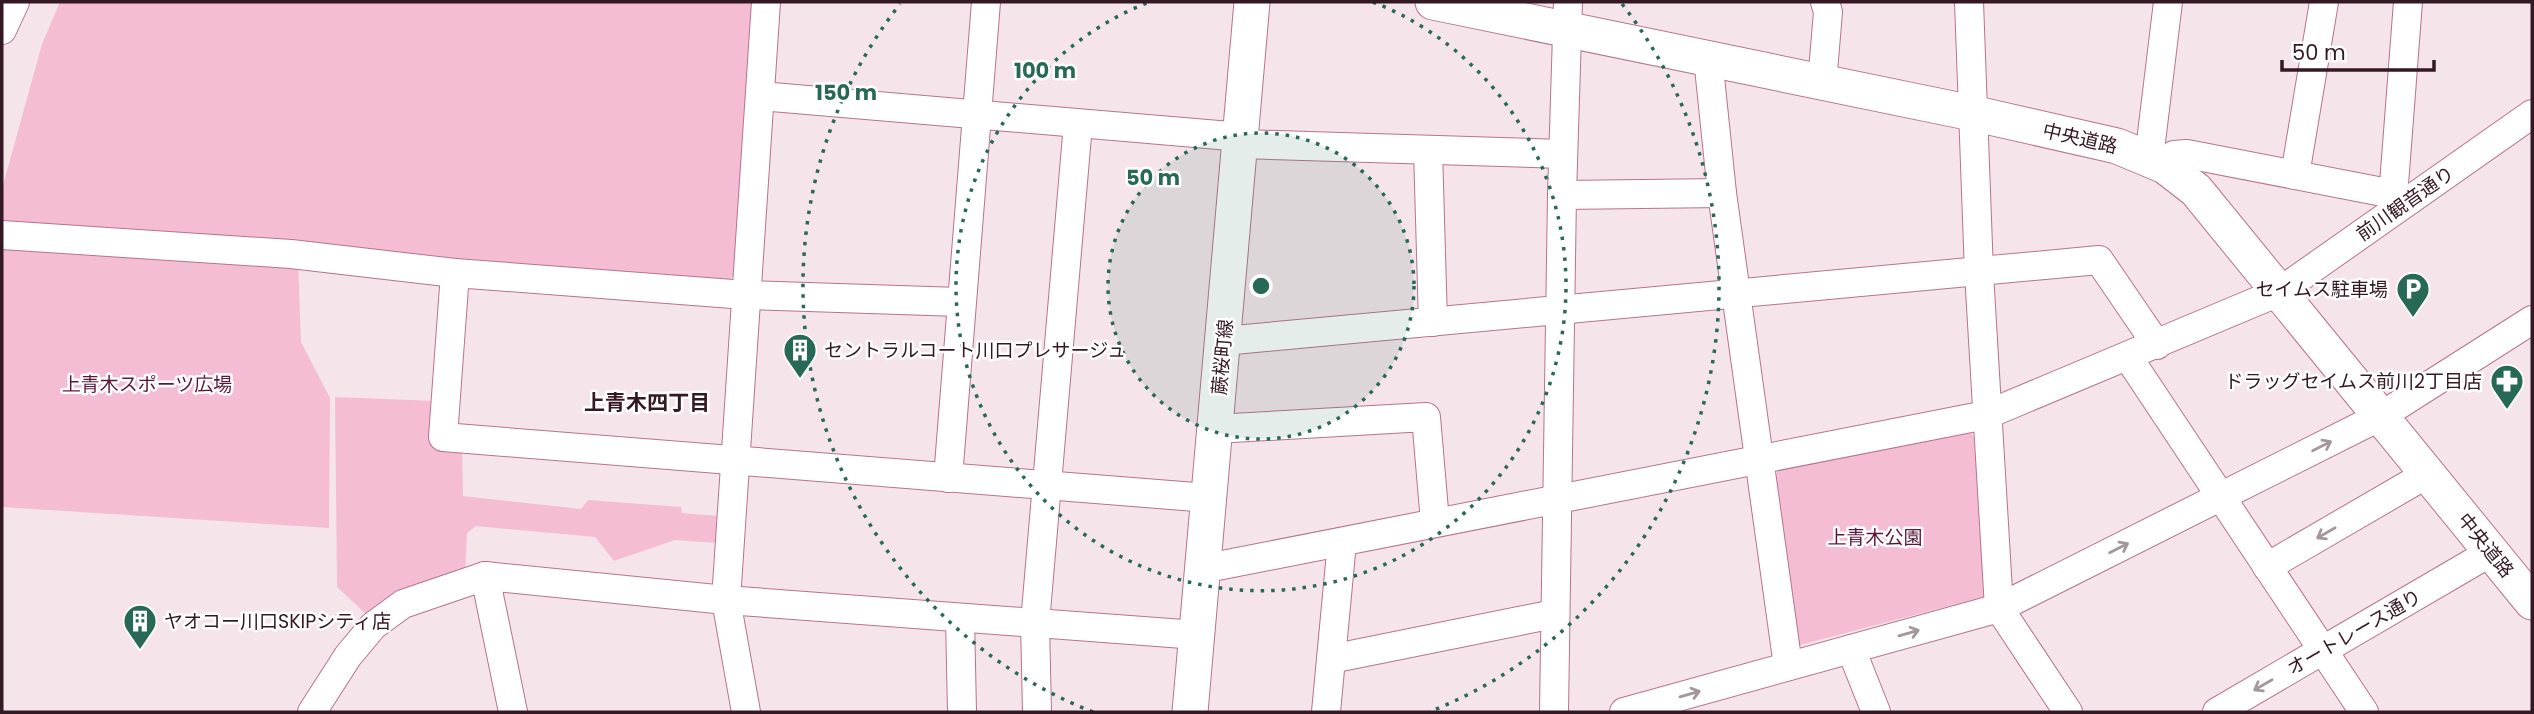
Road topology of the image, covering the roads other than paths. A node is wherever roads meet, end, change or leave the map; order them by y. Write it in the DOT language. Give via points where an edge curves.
graph roads {
  1 [pos="15,2"];
  2 [pos="766,2"];
  3 [pos="986,2"];
  4 [pos="1252,2"];
  5 [pos="1433,2"];
  6 [pos="1825,2"];
  7 [pos="1969,2"];
  8 [pos="2168,2"];
  9 [pos="2324,2"];
  10 [pos="2408,2"];
  11 [pos="1568,16"];
  12 [pos="2,30"];
  13 [pos="1708,58"];
  14 [pos="1822,83"];
  15 [pos="760,96"];
  16 [pos="977,113"];
  17 [pos="1972,113"];
  18 [pos="2532,114"];
  19 [pos="1078,124"];
  20 [pos="1242,140"];
  21 [pos="1428,150"];
  22 [pos="1563,154"];
  23 [pos="2157,162"];
  24 [pos="2295,175"];
  25 [pos="1722,193"];
  26 [pos="1562,195"];
  27 [pos="2392,203"];
  28 [pos="2,235"];
  29 [pos="455,273"];
  30 [pos="1979,273"];
  31 [pos="2279,292"];
  32 [pos="746,295"];
  33 [pos="1736,295"];
  34 [pos="960,302"];
  35 [pos="1560,311"];
  36 [pos="2532,320"];
  37 [pos="1433,322"];
  38 [pos="1223,341"];
  39 [pos="2157,345"];
  40 [pos="2128,358"];
  41 [pos="1986,415"];
  42 [pos="2381,416"];
  43 [pos="1215,429"];
  44 [pos="737,458"];
  45 [pos="1760,458"];
  46 [pos="2427,474"];
  47 [pos="948,478"];
  48 [pos="1046,486"];
  49 [pos="1555,497"];
  50 [pos="1208,498"];
  51 [pos="2219,498"];
  52 [pos="1435,522"];
  53 [pos="1342,542"];
  54 [pos="2491,552"];
  55 [pos="2267,567"];
  56 [pos="1202,569"];
  57 [pos="485,576"];
  58 [pos="726,600"];
  59 [pos="2532,602"];
  60 [pos="1999,608"];
  61 [pos="1554,614"];
  62 [pos="960,618"];
  63 [pos="1035,623"];
  64 [pos="1197,635"];
  65 [pos="1851,649"];
  66 [pos="2325,650"];
  67 [pos="1331,659"];
  68 [pos="1788,666"];
  69 [pos="312,712"];
  70 [pos="513,712"];
  71 [pos="746,712"];
  72 [pos="962,712"];
  73 [pos="1037,712"];
  74 [pos="1190,712"];
  75 [pos="1326,712"];
  76 [pos="1554,712"];
  77 [pos="1624,712"];
  78 [pos="1876,712"];
  79 [pos="2068,712"];
  80 [pos="2217,712"];
  81 [pos="2364,712"];
  1 -- 12 [label="street"];
  2 -- 15 [label="street"];
  3 -- 16 [label="street"];
  4 -- 20 [label="main road, 蕨桜町線"];
  5 -- 11 [label="main road, 中央道路"];
  6 -- 14 [label="street"];
  7 -- 17 [label="street"];
  8 -- 23 [label="street"];
  9 -- 24 [label="street"];
  10 -- 27 [label="street"];
  11 -- 13 [label="main road, 中央道路"];
  11 -- 22 [label="street"];
  13 -- 14 [label="main road, 中央道路"];
  13 -- 25 [label="street"];
  14 -- 17 [label="main road, 中央道路"];
  15 -- 16 [label="street"];
  15 -- 32 [label="street"];
  16 -- 19 [label="street"];
  16 -- 34 [label="street"];
  17 -- 23 [label="main road, 中央道路" via="2117,146"];
  17 -- 30 [label="street"];
  18 -- 27 [label="street, 前川観音通り"];
  19 -- 20 [label="street"];
  19 -- 48 [label="street"];
  20 -- 21 [label="street"];
  20 -- 38 [label="main road, 蕨桜町線"];
  21 -- 22 [label="street"];
  21 -- 37 [label="street"];
  22 -- 26 [label="street"];
  23 -- 24 [label="street" via="2187,154"];
  23 -- 31 [label="main road, 中央道路" via="2196,190"];
  24 -- 27 [label="street"];
  25 -- 26 [label="street"];
  25 -- 33 [label="street"];
  26 -- 35 [label="street"];
  27 -- 31 [label="street, 前川観音通り"];
  28 -- 29 [label="street" via="291,254"];
  29 -- 32 [label="street"];
  29 -- 44 [label="street" via="443,437"];
  30 -- 33 [label="street"];
  30 -- 39 [label="street" via="2099,260"];
  30 -- 41 [label="street"];
  31 -- 39 [label="street, 前川観音通り"];
  31 -- 42 [label="main road, 中央道路"];
  32 -- 34 [label="street"];
  32 -- 44 [label="street"];
  33 -- 35 [label="street"];
  33 -- 45 [label="street"];
  34 -- 47 [label="street"];
  35 -- 37 [label="street"];
  35 -- 49 [label="street"];
  36 -- 42 [label="street"];
  37 -- 38 [label="street"];
  38 -- 43 [label="main road, 蕨桜町線"];
  39 -- 40 [label="street, 前川観音通り"];
  40 -- 41 [label="street, 前川観音通り"];
  40 -- 51 [label="street"];
  41 -- 45 [label="street, 前川観音通り"];
  41 -- 60 [label="street"];
  42 -- 46 [label="main road, 中央道路"];
  51 -- 42 [label="street, one-way"];
  43 -- 50 [label="main road, 蕨桜町線"];
  43 -- 52 [label="street" via="1426,417"];
  44 -- 47 [label="street"];
  44 -- 58 [label="street"];
  45 -- 49 [label="street, 前川観音通り"];
  45 -- 68 [label="street"];
  46 -- 54 [label="main road, 中央道路"];
  46 -- 55 [label="street, one-way"];
  47 -- 48 [label="street"];
  48 -- 50 [label="street"];
  48 -- 63 [label="street"];
  49 -- 52 [label="street, 前川観音通り"];
  49 -- 61 [label="street"];
  50 -- 56 [label="main road, 蕨桜町線"];
  51 -- 55 [label="street"];
  60 -- 51 [label="street, one-way"];
  52 -- 53 [label="street, 前川観音通り"];
  53 -- 56 [label="street, 前川観音通り"];
  53 -- 67 [label="street"];
  54 -- 59 [label="main road, 中央道路"];
  54 -- 66 [label="street, オートレース通り"];
  55 -- 66 [label="street"];
  56 -- 64 [label="main road, 蕨桜町線"];
  57 -- 58 [label="street"];
  57 -- 69 [label="street" via="403,604 373,626"];
  57 -- 70 [label="street"];
  58 -- 62 [label="street"];
  58 -- 71 [label="street"];
  65 -- 60 [label="street, one-way"];
  60 -- 79 [label="street"];
  61 -- 67 [label="street"];
  61 -- 76 [label="street"];
  62 -- 63 [label="street"];
  62 -- 72 [label="street"];
  63 -- 64 [label="street"];
  63 -- 73 [label="street"];
  64 -- 74 [label="main road, 蕨桜町線"];
  65 -- 68 [label="street"];
  65 -- 78 [label="street"];
  66 -- 80 [label="street, オートレース通り, one-way"];
  66 -- 81 [label="street"];
  67 -- 75 [label="street"];
  77 -- 68 [label="street, one-way"];
}
